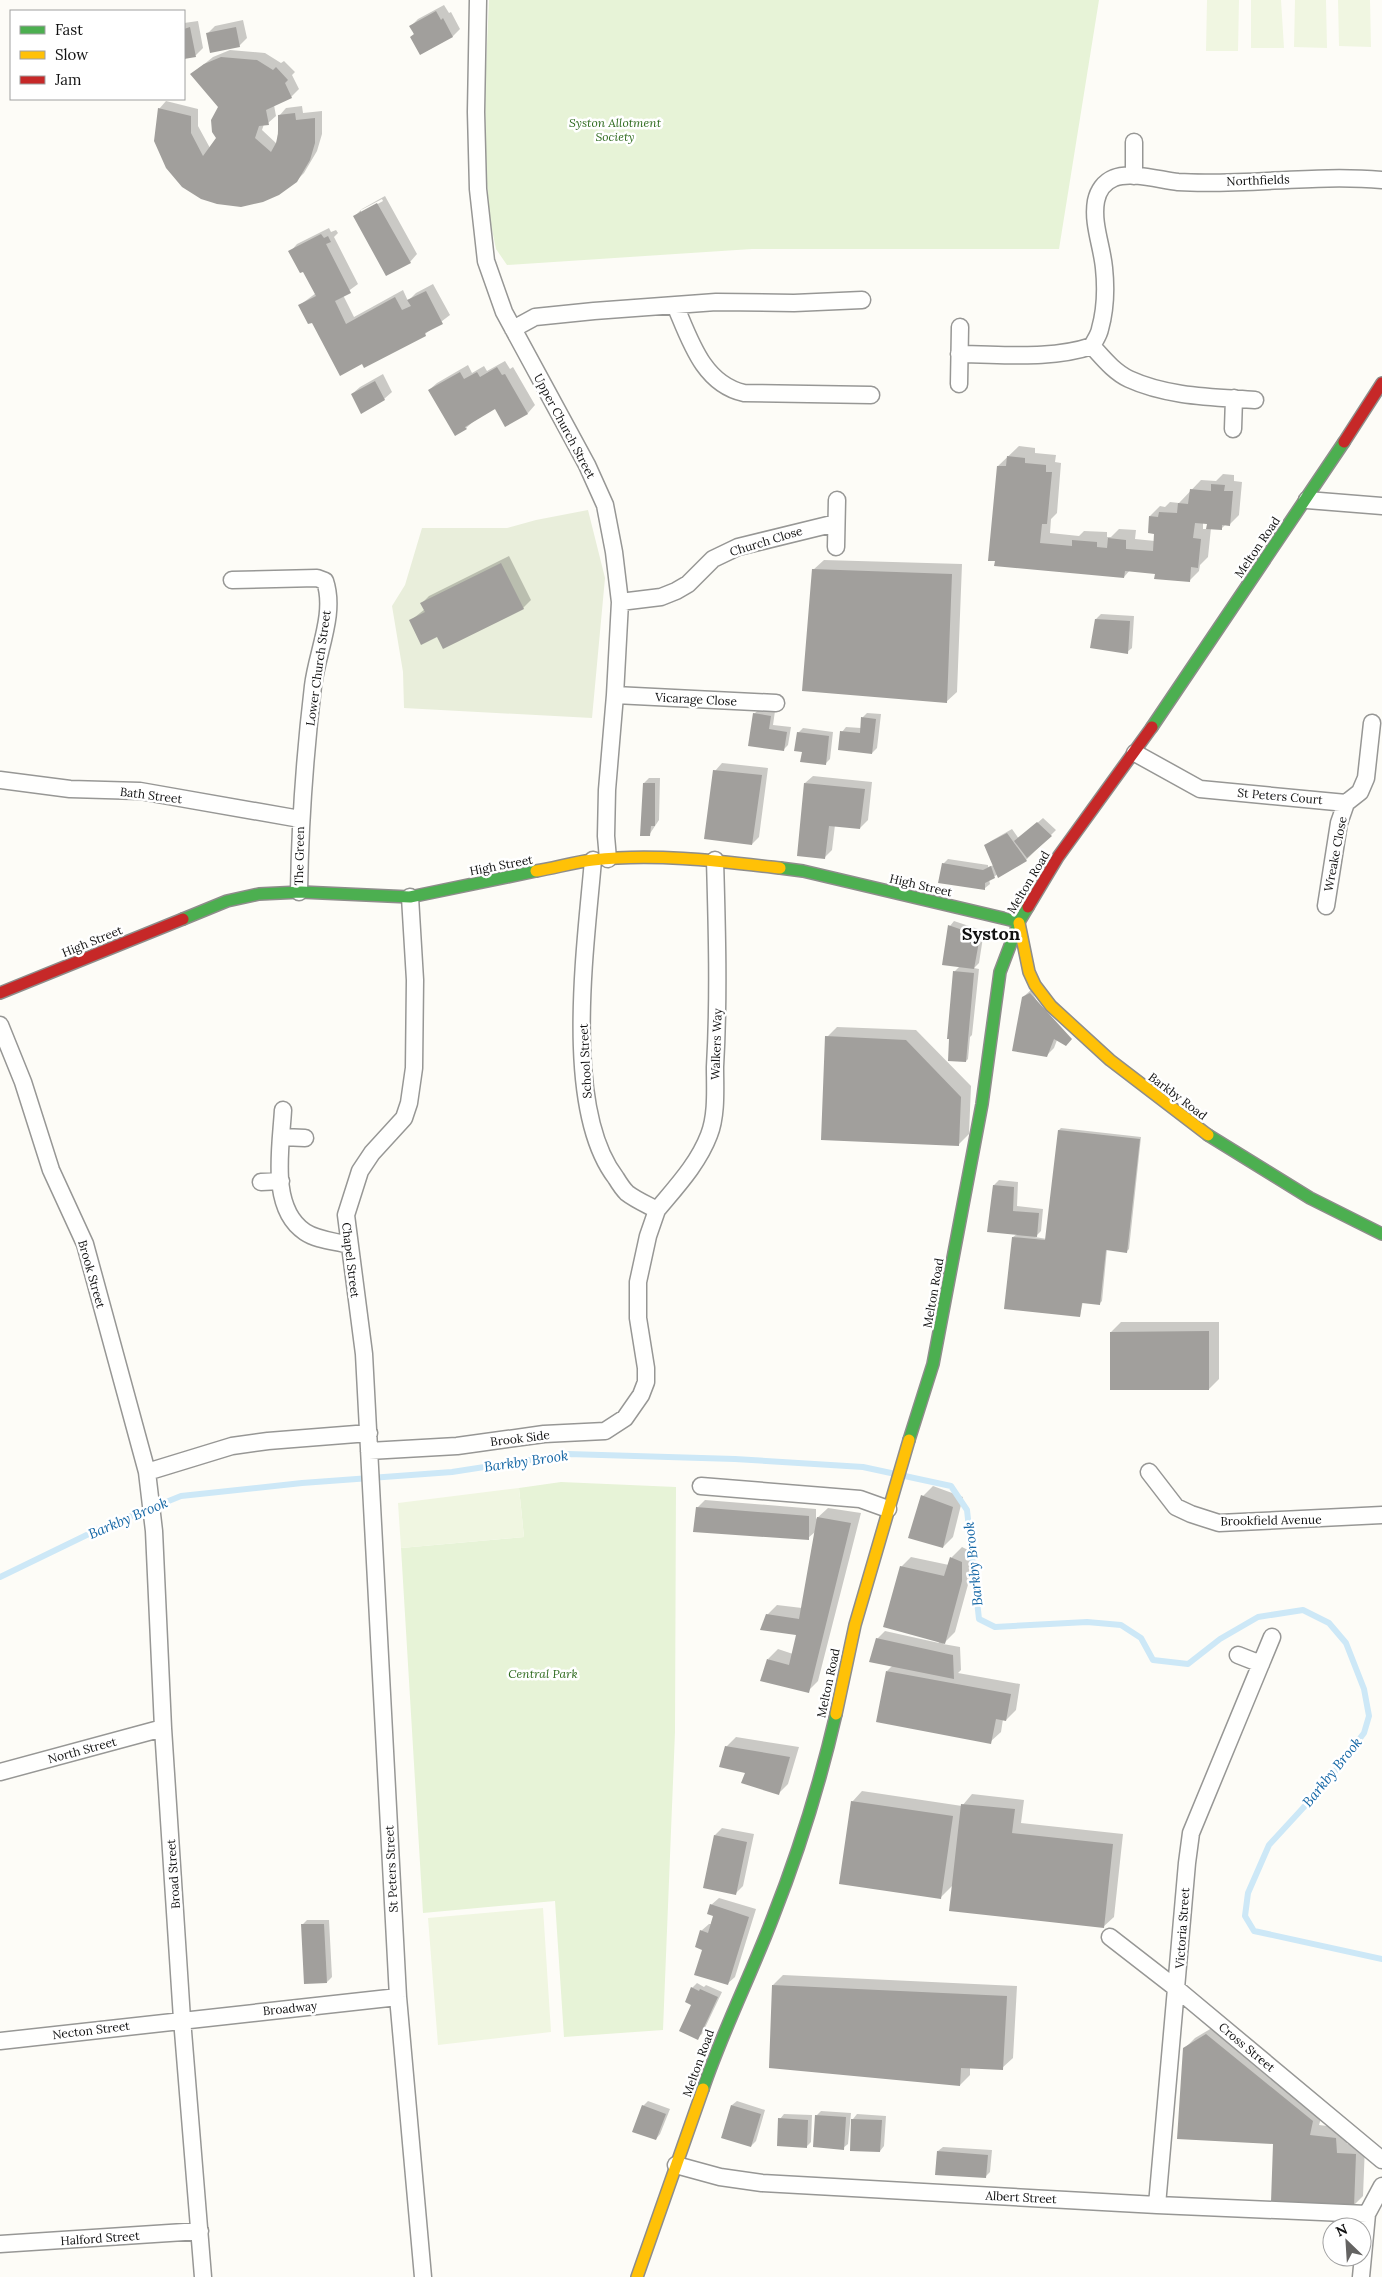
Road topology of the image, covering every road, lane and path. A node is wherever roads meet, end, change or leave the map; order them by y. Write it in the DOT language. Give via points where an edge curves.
graph roads {
  1 [pos="478,0"];
  2 [pos="1134,142"];
  3 [pos="1134,176"];
  4 [pos="1382,180"];
  5 [pos="862,300"];
  6 [pos="675,305"];
  7 [pos="960,327"];
  8 [pos="513,329"];
  9 [pos="1092,346"];
  10 [pos="959,354"];
  11 [pos="1382,383"];
  12 [pos="959,384"];
  13 [pos="871,395"];
  14 [pos="1234,398"];
  15 [pos="1255,400"];
  16 [pos="1234,429"];
  17 [pos="837,500"];
  18 [pos="1307,500"];
  19 [pos="1382,506"];
  20 [pos="836,523"];
  21 [pos="836,547"];
  22 [pos="232,580"];
  23 [pos="620,602"];
  24 [pos="615,695"];
  25 [pos="776,703"];
  26 [pos="1372,723"];
  27 [pos="1135,753"];
  28 [pos="0,780"];
  29 [pos="1346,803"];
  30 [pos="300,819"];
  31 [pos="601,860"];
  32 [pos="715,860"];
  33 [pos="299,892"];
  34 [pos="410,897"];
  35 [pos="1326,906"];
  36 [pos="1019,922"];
  37 [pos="0,993"];
  38 [pos="0,1025"];
  39 [pos="284,1110"];
  40 [pos="282,1137"];
  41 [pos="305,1138"];
  42 [pos="281,1181"];
  43 [pos="261,1182"];
  44 [pos="657,1210"];
  45 [pos="1382,1234"];
  46 [pos="349,1245"];
  47 [pos="368,1433"];
  48 [pos="370,1456"];
  49 [pos="147,1472"];
  50 [pos="1149,1472"];
  51 [pos="701,1486"];
  52 [pos="890,1502"];
  53 [pos="1382,1515"];
  54 [pos="1272,1638"];
  55 [pos="1238,1655"];
  56 [pos="1261,1664"];
  57 [pos="163,1728"];
  58 [pos="0,1772"];
  59 [pos="1110,1937"];
  60 [pos="1177,1989"];
  61 [pos="398,1997"];
  62 [pos="182,2019"];
  63 [pos="0,2041"];
  64 [pos="1382,2160"];
  65 [pos="676,2165"];
  66 [pos="1382,2186"];
  67 [pos="1158,2205"];
  68 [pos="1367,2214"];
  69 [pos="200,2231"];
  70 [pos="0,2244"];
  71 [pos="203,2277"];
  72 [pos="423,2277"];
  73 [pos="637,2277"];
  74 [pos="1361,2277"];
  1 -- 8 [label="street, Upper Church Street" via="476,112 482,236 494,286"];
  2 -- 3 [label="street"];
  3 -- 4 [label="street, Northfields" via="1178,182 1324,177"];
  3 -- 9 [label="street, Northfields" via="1115,177 1099,191 1096,202 1104,297 1100,329"];
  5 -- 6 [label="street"];
  6 -- 8 [label="street" via="535,317"];
  6 -- 13 [label="street" via="704,367 732,390 744,393"];
  7 -- 10 [label="street"];
  8 -- 23 [label="street, Upper Church Street" via="587,465 605,505"];
  9 -- 10 [label="street" via="1075,352 1046,354"];
  9 -- 14 [label="street" via="1128,379 1190,395"];
  10 -- 12 [label="street"];
  11 -- 18 [label="street, Melton Road"];
  14 -- 15 [label="street"];
  14 -- 16 [label="street"];
  17 -- 20 [label="street"];
  18 -- 19 [label="street"];
  18 -- 27 [label="street, Melton Road"];
  20 -- 21 [label="street"];
  20 -- 23 [label="street, Church Close" via="738,547 713,559 676,592"];
  22 -- 30 [label="street, Lower Church Street" via="317,578 325,581 328,592 325,632 313,684"];
  23 -- 24 [label="street, Upper Church Street"];
  24 -- 25 [label="street, Vicarage Close"];
  24 -- 31 [label="street, Upper Church Street" via="606,836"];
  26 -- 29 [label="street" via="1366,778 1360,792"];
  27 -- 29 [label="street, St Peters Court" via="1200,789"];
  27 -- 36 [label="street, Melton Road" via="1058,857"];
  28 -- 30 [label="street, Bath Street" via="70,789 140,791"];
  29 -- 35 [label="street, Wreake Close" via="1339,823"];
  30 -- 33 [label="street, The Green"];
  31 -- 32 [label="street, High Street"];
  31 -- 34 [label="street, High Street"];
  31 -- 44 [label="street, School Street" via="584,958 582,1050 586,1096 595,1141 610,1170 627,1192"];
  32 -- 36 [label="street, High Street" via="804,872"];
  32 -- 44 [label="street, Walkers Way" via="719,994 714,1109 710,1133 703,1149"];
  33 -- 34 [label="street, High Street"];
  33 -- 37 [label="street, High Street" via="263,893 227,901"];
  34 -- 46 [label="street, Chapel Street" via="415,980 412,1089 404,1118 360,1171 346,1215"];
  36 -- 45 [label="street, Barkby Road" via="1034,984 1076,1032 1131,1078 1215,1140 1292,1188"];
  36 -- 52 [label="street, Melton Road" via="1000,972 982,1104 933,1364"];
  38 -- 49 [label="street, Brook Street" via="23,1082 51,1170 85,1244"];
  39 -- 40 [label="street"];
  40 -- 41 [label="street"];
  40 -- 42 [label="street"];
  42 -- 43 [label="street"];
  42 -- 46 [label="street" via="283,1204 291,1220 314,1237"];
  44 -- 48 [label="street, Brook Side" via="638,1282 638,1318 646,1382 625,1418 605,1431 544,1434"];
  46 -- 47 [label="street, Chapel Street" via="364,1354"];
  47 -- 48 [label="street, Chapel Street"];
  47 -- 49 [label="street" via="232,1446"];
  48 -- 61 [label="street, St Peters Street"];
  49 -- 57 [label="street, Broad Street" via="154,1531"];
  50 -- 53 [label="street, Brookfield Avenue" via="1176,1507 1219,1522"];
  51 -- 52 [label="street"];
  52 -- 65 [label="street, Melton Road" via="855,1626 827,1753 800,1843 773,1918 716,2050"];
  54 -- 56 [label="street, Victoria Street"];
  55 -- 56 [label="street"];
  56 -- 60 [label="street, Victoria Street" via="1191,1833"];
  57 -- 58 [label="street, North Street"];
  57 -- 62 [label="street, Broad Street"];
  59 -- 60 [label="street, Cross Street"];
  60 -- 64 [label="street, Cross Street"];
  60 -- 67 [label="street, Victoria Street"];
  61 -- 62 [label="street, Broadway"];
  61 -- 72 [label="street, St Peters Street"];
  62 -- 63 [label="street, Necton Street"];
  62 -- 69 [label="street, Broad Street"];
  65 -- 67 [label="street, Albert Street" via="762,2183"];
  65 -- 73 [label="street, Melton Road"];
  66 -- 68 [label="street"];
  67 -- 68 [label="street, Albert Street"];
  68 -- 74 [label="street"];
  69 -- 70 [label="street, Halford Street"];
  69 -- 71 [label="street, Broad Street"];
}
